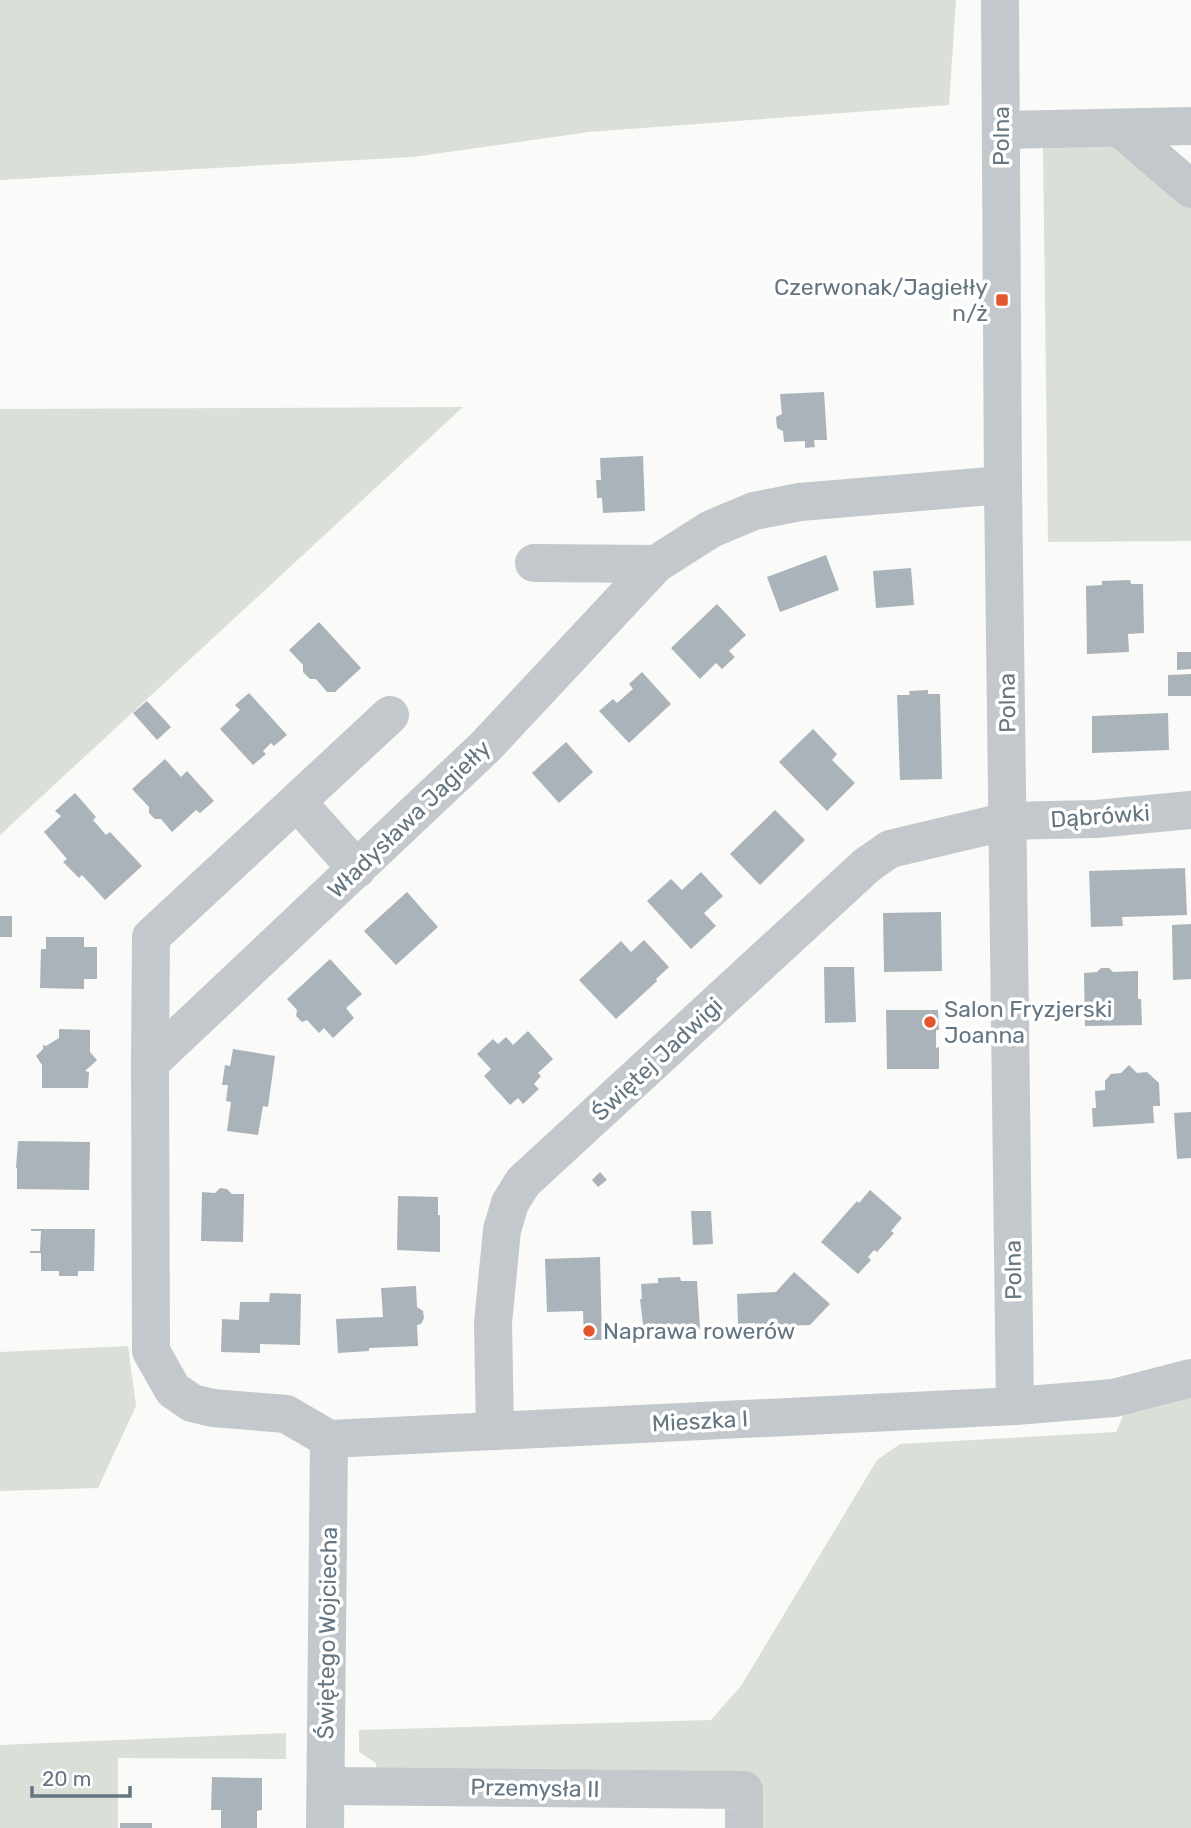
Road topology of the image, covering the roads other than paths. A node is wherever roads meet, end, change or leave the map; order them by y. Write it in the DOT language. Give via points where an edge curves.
graph roads {
  1 [pos="1000,0"];
  2 [pos="1191,126"];
  3 [pos="1121,128"];
  4 [pos="1001,130"];
  5 [pos="1191,189"];
  6 [pos="1003,485"];
  7 [pos="534,563"];
  8 [pos="656,564"];
  9 [pos="390,715"];
  10 [pos="297,802"];
  11 [pos="1191,810"];
  12 [pos="1008,821"];
  13 [pos="357,869"];
  14 [pos="150,1063"];
  15 [pos="1191,1378"];
  16 [pos="1015,1406"];
  17 [pos="495,1431"];
  18 [pos="329,1439"];
  19 [pos="326,1786"];
  20 [pos="326,1828"];
  21 [pos="744,1828"];
  1 -- 4 [label="street, Polna"];
  2 -- 3 [label="street"];
  3 -- 4 [label="street"];
  3 -- 5 [label="street"];
  4 -- 6 [label="street, Polna"];
  6 -- 8 [label="street, Władysława Jagiełły" via="800,502 754,511 712,529"];
  6 -- 12 [label="street, Polna"];
  7 -- 8 [label="street"];
  8 -- 13 [label="street, Władysława Jagiełły" via="485,747"];
  9 -- 10 [label="street"];
  10 -- 13 [label="street"];
  10 -- 14 [label="street" via="151,937"];
  11 -- 12 [label="street, Dąbrówki"];
  12 -- 16 [label="street, Polna"];
  12 -- 17 [label="street, Świętej Jadwigi" via="890,849 867,865 523,1182 502,1230 493,1323"];
  13 -- 14 [label="street, Władysława Jagiełły"];
  14 -- 18 [label="street" via="150,1351 173,1390 192,1403 286,1414"];
  15 -- 16 [label="street, Mieszka I" via="1114,1398"];
  16 -- 17 [label="street, Mieszka I"];
  17 -- 18 [label="street, Mieszka I"];
  18 -- 19 [label="street, Świętego Wojciecha"];
  19 -- 20 [label="street, Świętego Wojciecha"];
  19 -- 21 [label="street, Przemysła II" via="744,1790"];
}
